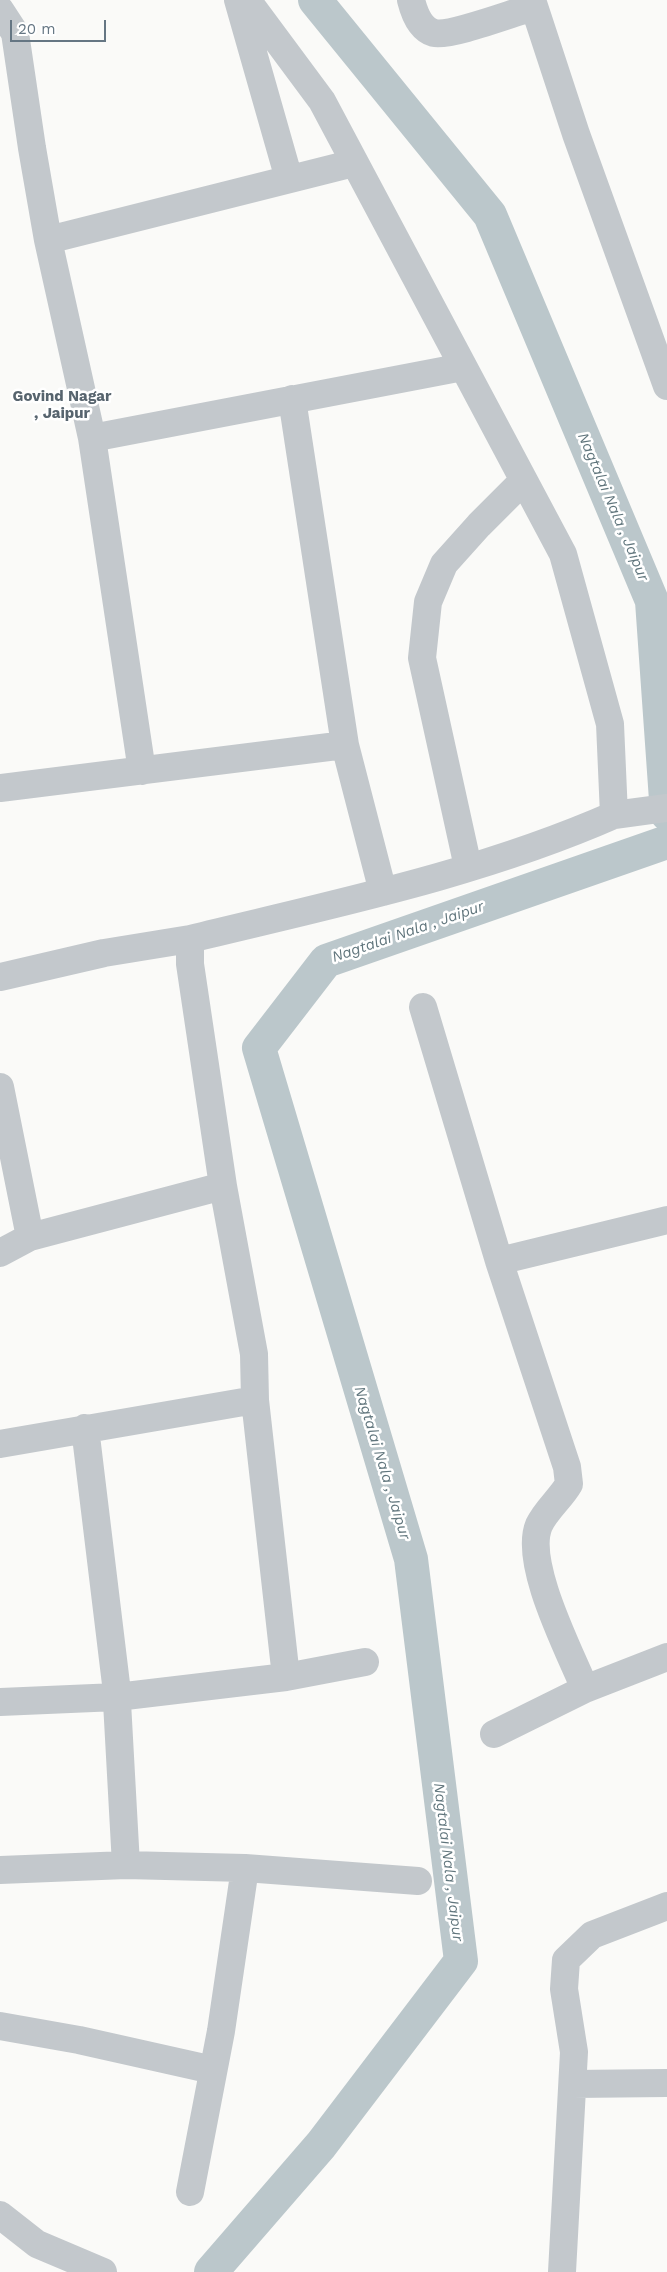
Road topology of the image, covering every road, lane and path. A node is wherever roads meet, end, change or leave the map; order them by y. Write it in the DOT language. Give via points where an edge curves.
graph roads {
  1 [pos="238,0"];
  2 [pos="246,0"];
  3 [pos="411,0"];
  4 [pos="533,3"];
  5 [pos="0,10"];
  6 [pos="354,163"];
  7 [pos="289,179"];
  8 [pos="48,240"];
  9 [pos="463,367"];
  10 [pos="667,386"];
  11 [pos="292,399"];
  12 [pos="92,438"];
  13 [pos="523,481"];
  14 [pos="345,746"];
  15 [pos="142,771"];
  16 [pos="0,788"];
  17 [pos="667,808"];
  18 [pos="614,815"];
  19 [pos="468,867"];
  20 [pos="383,892"];
  21 [pos="190,939"];
  22 [pos="0,977"];
  23 [pos="423,1007"];
  24 [pos="0,1087"];
  25 [pos="223,1186"];
  26 [pos="667,1220"];
  27 [pos="30,1237"];
  28 [pos="0,1253"];
  29 [pos="500,1261"];
  30 [pos="255,1400"];
  31 [pos="84,1428"];
  32 [pos="0,1444"];
  33 [pos="667,1657"];
  34 [pos="365,1662"];
  35 [pos="286,1677"];
  36 [pos="585,1690"];
  37 [pos="117,1698"];
  38 [pos="0,1702"];
  39 [pos="494,1734"];
  40 [pos="126,1865"];
  41 [pos="245,1868"];
  42 [pos="0,1870"];
  43 [pos="418,1881"];
  44 [pos="667,1906"];
  45 [pos="0,2026"];
  46 [pos="213,2070"];
  47 [pos="667,2083"];
  48 [pos="573,2084"];
  49 [pos="190,2192"];
  50 [pos="0,2216"];
  51 [pos="103,2272"];
  52 [pos="562,2272"];
  1 -- 7 [label="street"];
  2 -- 6 [label="street" via="322,101"];
  3 -- 4 [label="street" via="424,28 435,33 450,33"];
  4 -- 10 [label="street" via="576,134"];
  5 -- 8 [label="street" via="15,33"];
  6 -- 7 [label="street"];
  6 -- 9 [label="street"];
  7 -- 8 [label="street"];
  8 -- 12 [label="street"];
  9 -- 11 [label="street"];
  9 -- 13 [label="street"];
  11 -- 12 [label="street"];
  11 -- 14 [label="street"];
  12 -- 15 [label="street"];
  13 -- 18 [label="street" via="563,554 605,705 610,724"];
  13 -- 19 [label="street" via="444,564 428,602 422,658"];
  14 -- 15 [label="street"];
  14 -- 20 [label="street"];
  15 -- 16 [label="street"];
  17 -- 18 [label="street"];
  18 -- 19 [label="street"];
  19 -- 20 [label="street"];
  20 -- 21 [label="street"];
  21 -- 22 [label="street" via="104,953"];
  21 -- 25 [label="street" via="190,964"];
  23 -- 29 [label="street"];
  24 -- 27 [label="street"];
  25 -- 27 [label="street"];
  25 -- 30 [label="street" via="254,1354"];
  26 -- 29 [label="street"];
  27 -- 28 [label="street"];
  29 -- 36 [label="street" via="567,1467 569,1484 539,1525 536,1551 543,1587"];
  30 -- 31 [label="street"];
  30 -- 35 [label="street"];
  31 -- 32 [label="street"];
  31 -- 37 [label="street"];
  33 -- 36 [label="street"];
  34 -- 35 [label="street"];
  35 -- 37 [label="street"];
  36 -- 39 [label="street"];
  37 -- 38 [label="street"];
  37 -- 40 [label="street"];
  40 -- 41 [label="street"];
  40 -- 42 [label="street"];
  41 -- 43 [label="street"];
  41 -- 46 [label="street"];
  44 -- 48 [label="street" via="592,1935 566,1960 564,1989 574,2052"];
  45 -- 46 [label="street"];
  46 -- 49 [label="street"];
  47 -- 48 [label="street"];
  48 -- 52 [label="street"];
  50 -- 51 [label="street" via="38,2244"];
}
